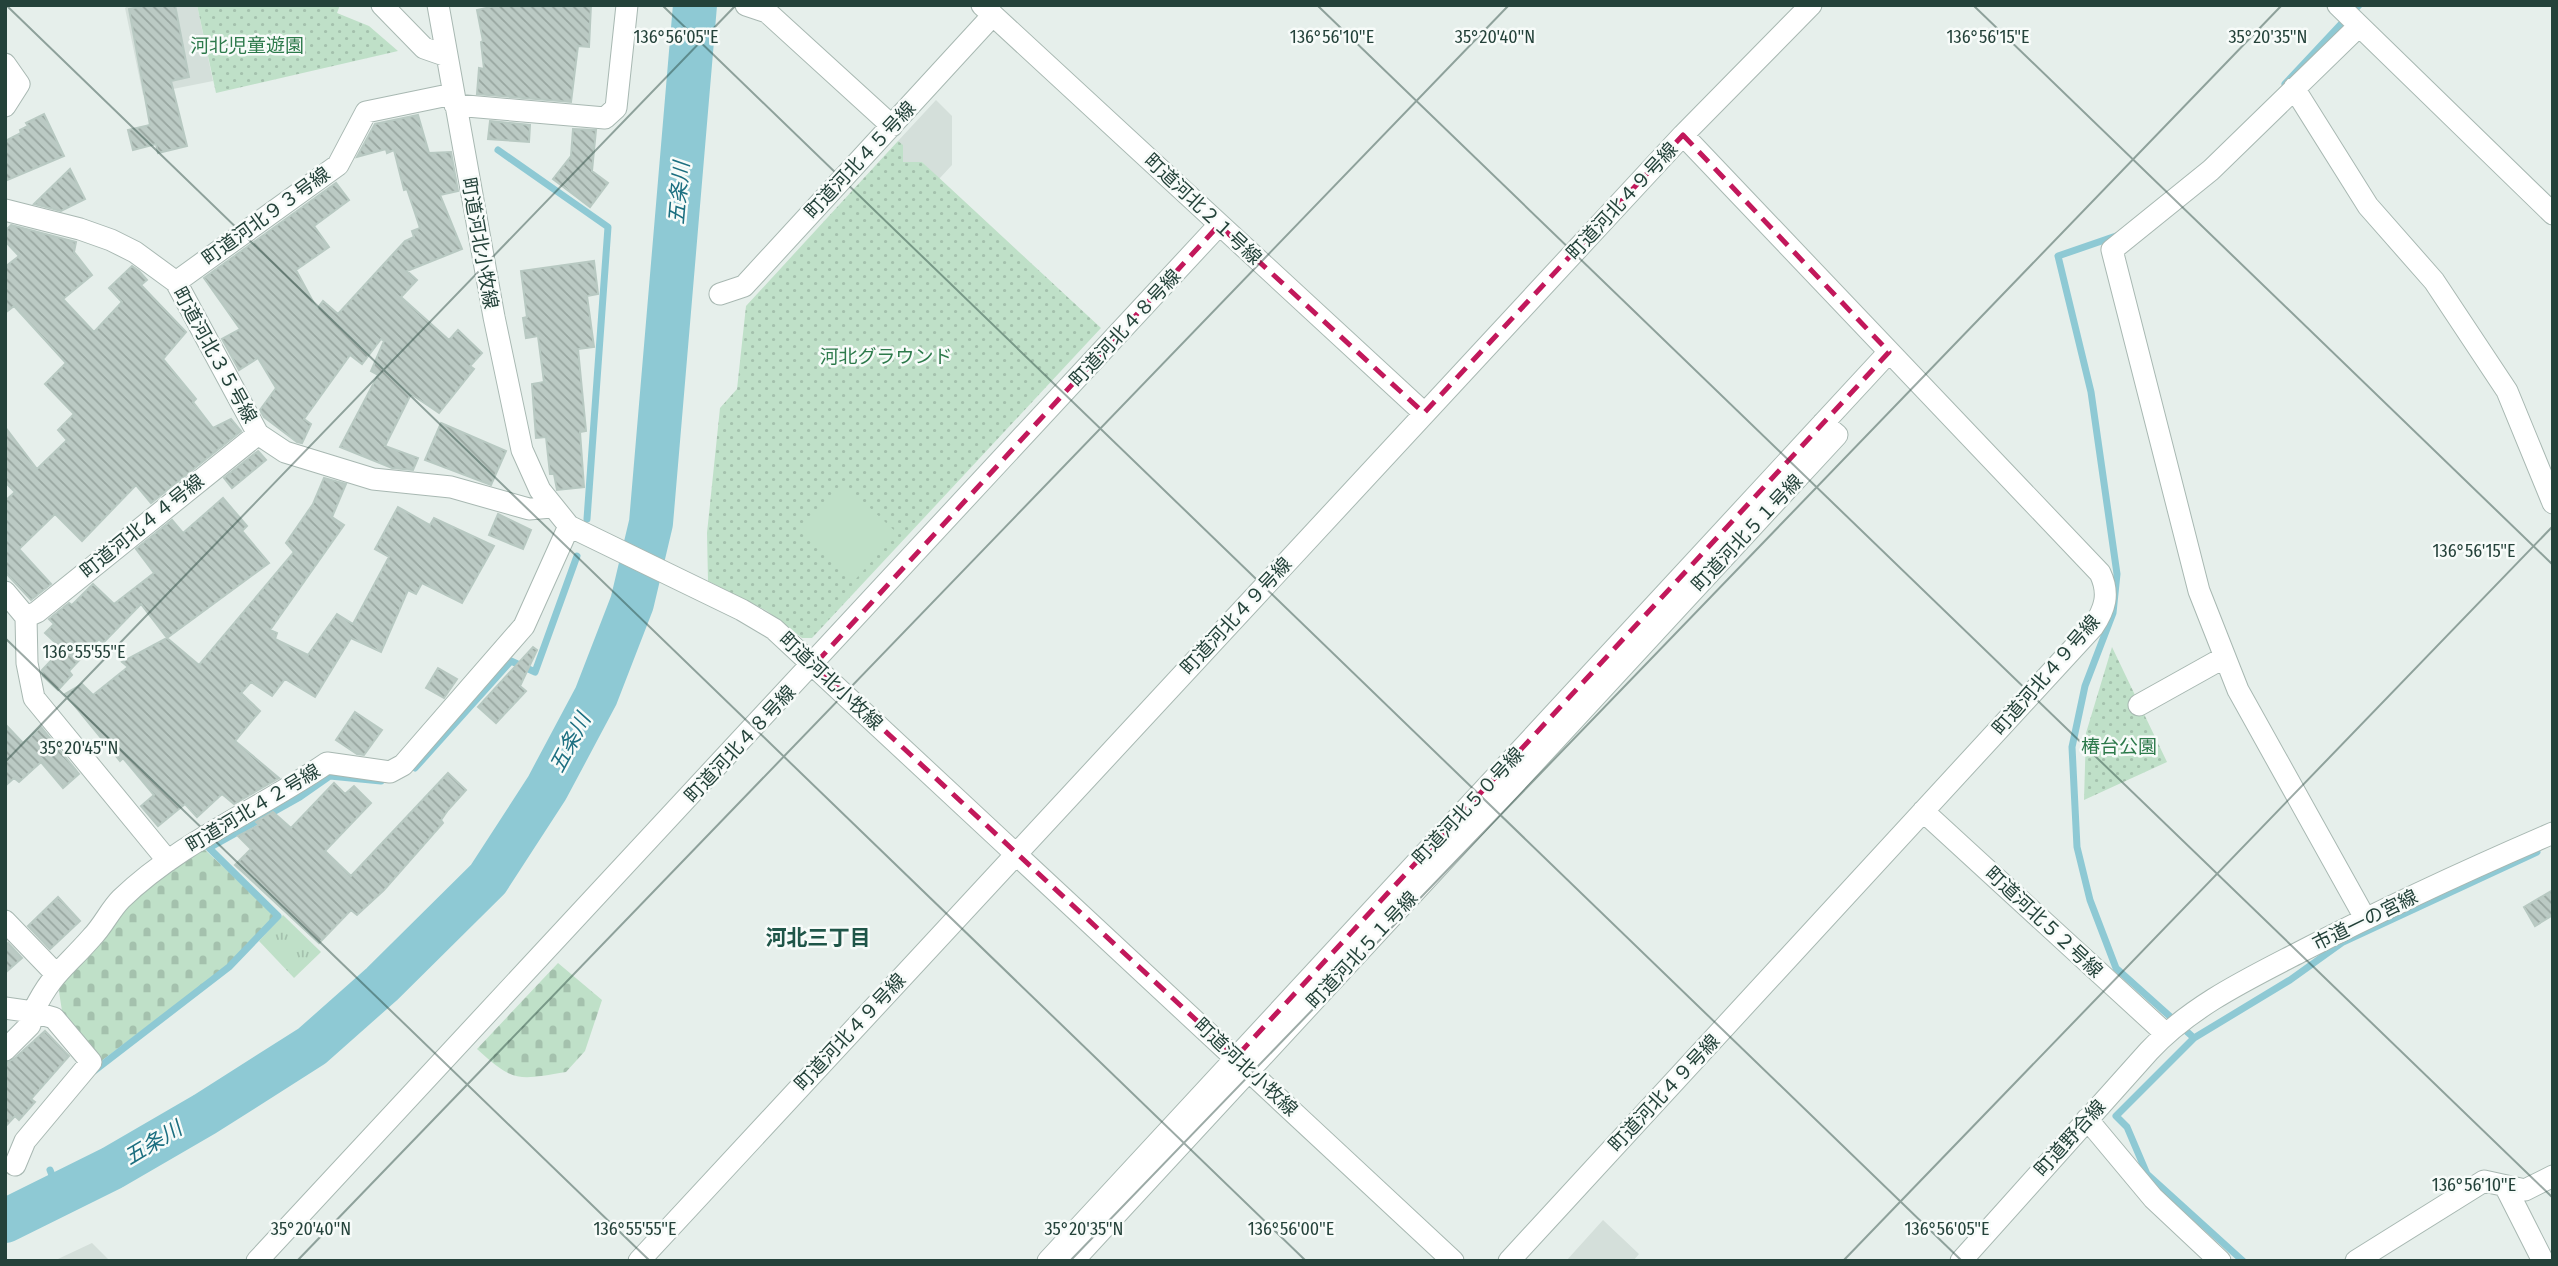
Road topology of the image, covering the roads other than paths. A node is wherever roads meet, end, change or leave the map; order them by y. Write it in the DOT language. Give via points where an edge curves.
graph roads {
  1 [pos="382,5"];
  2 [pos="627,5"];
  3 [pos="746,5"];
  4 [pos="1811,5"];
  5 [pos="2338,5"];
  6 [pos="440,6"];
  7 [pos="987,10"];
  8 [pos="2359,26"];
  9 [pos="447,56"];
  10 [pos="5,64"];
  11 [pos="2294,88"];
  12 [pos="454,100"];
  13 [pos="5,106"];
  14 [pos="892,126"];
  15 [pos="1683,135"];
  16 [pos="5,210"];
  17 [pos="2553,214"];
  18 [pos="1219,225"];
  19 [pos="176,282"];
  20 [pos="720,294"];
  21 [pos="1889,352"];
  22 [pos="1424,413"];
  23 [pos="258,434"];
  24 [pos="2553,503"];
  25 [pos="551,507"];
  26 [pos="569,526"];
  27 [pos="5,592"];
  28 [pos="26,617"];
  29 [pos="2225,657"];
  30 [pos="814,664"];
  31 [pos="2139,705"];
  32 [pos="1923,811"];
  33 [pos="2551,837"];
  34 [pos="1016,853"];
  35 [pos="168,861"];
  36 [pos="2365,918"];
  37 [pos="5,921"];
  38 [pos="55,974"];
  39 [pos="5,1008"];
  40 [pos="33,1012"];
  41 [pos="2182,1019"];
  42 [pos="2165,1033"];
  43 [pos="5,1050"];
  44 [pos="1243,1064"];
  45 [pos="2087,1119"];
  46 [pos="15,1165"];
  47 [pos="2553,1176"];
  48 [pos="2505,1186"];
  49 [pos="257,1261"];
  50 [pos="639,1261"];
  51 [pos="1048,1261"];
  52 [pos="1073,1261"];
  53 [pos="1453,1261"];
  54 [pos="1509,1261"];
  55 [pos="1961,1261"];
  56 [pos="2220,1261"];
  57 [pos="2356,1261"];
  58 [pos="2543,1261"];
  1 -- 9 [label="street" via="424,48"];
  2 -- 12 [label="street" via="616,108 605,118"];
  3 -- 14 [label="street" via="767,12"];
  4 -- 15 [label="street"];
  5 -- 8 [label="street"];
  6 -- 9 [label="street, 町道河北小牧線"];
  7 -- 14 [label="street, 町道河北４５号線"];
  7 -- 18 [label="street, 町道河北２１号線"];
  8 -- 11 [label="street"];
  8 -- 17 [label="street"];
  9 -- 12 [label="street, 町道河北小牧線"];
  10 -- 13 [label="street" via="19,84"];
  11 -- 24 [label="street" via="2368,206 2434,281 2507,391"];
  11 -- 29 [label="street" via="2211,170 2112,250 2199,591"];
  12 -- 19 [label="street, 町道河北９３号線" via="366,112 338,165"];
  12 -- 25 [label="street, 町道河北小牧線" via="522,450"];
  14 -- 20 [label="street, 町道河北４５号線" via="744,286"];
  15 -- 21 [label="street, 町道河北４９号線"];
  15 -- 22 [label="street, 町道河北４９号線"];
  16 -- 19 [label="street, 町道河北３５号線" via="111,240"];
  18 -- 22 [label="street, 町道河北２１号線"];
  18 -- 30 [label="street, 町道河北４８号線"];
  19 -- 23 [label="street, 町道河北３５号線"];
  21 -- 32 [label="street, 町道河北４９号線" via="2100,573 2105,584 2102,614 2093,627"];
  21 -- 44 [label="street, 町道河北５０号線"];
  22 -- 34 [label="street, 町道河北４９号線"];
  23 -- 25 [label="street, 町道河北３５号線" via="285,452 373,479 451,487 529,509"];
  23 -- 28 [label="street, 町道河北４４号線"];
  25 -- 26 [label="street, 町道河北小牧線"];
  26 -- 30 [label="street, 町道河北小牧線" via="761,621"];
  26 -- 35 [label="street, 町道河北４２号線" via="524,626 403,765 390,772 327,763"];
  27 -- 28 [label="street"];
  28 -- 35 [label="street" via="27,663 34,698"];
  29 -- 31 [label="street"];
  29 -- 36 [label="street" via="2238,690"];
  30 -- 34 [label="street, 町道河北小牧線"];
  30 -- 49 [label="street, 町道河北４８号線"];
  32 -- 42 [label="street, 町道河北５２号線"];
  32 -- 54 [label="street, 町道河北４９号線"];
  33 -- 36 [label="street, 市道一の宮線"];
  34 -- 44 [label="street, 町道河北小牧線"];
  34 -- 50 [label="street, 町道河北４９号線"];
  35 -- 38 [label="street, 町道河北４２号線" via="120,900 93,937"];
  36 -- 41 [label="street, 市道一の宮線"];
  37 -- 38 [label="street"];
  38 -- 40 [label="street, 町道河北４２号線"];
  39 -- 40 [label="street"];
  40 -- 43 [label="street, 町道河北４２号線" via="30,1025"];
  40 -- 46 [label="street" via="54,1018 91,1062 26,1141"];
  41 -- 42 [label="street, 町道野合線"];
  42 -- 45 [label="street, 町道野合線"];
  44 -- 51 [label="street, 町道河北５０号線"];
  44 -- 52 [label="street"];
  44 -- 53 [label="street, 町道河北小牧線"];
  45 -- 55 [label="street, 町道野合線"];
  45 -- 56 [label="street" via="2152,1198"];
  47 -- 48 [label="street" via="2525,1189"];
  48 -- 57 [label="street" via="2484,1181"];
  48 -- 58 [label="street"];
}
